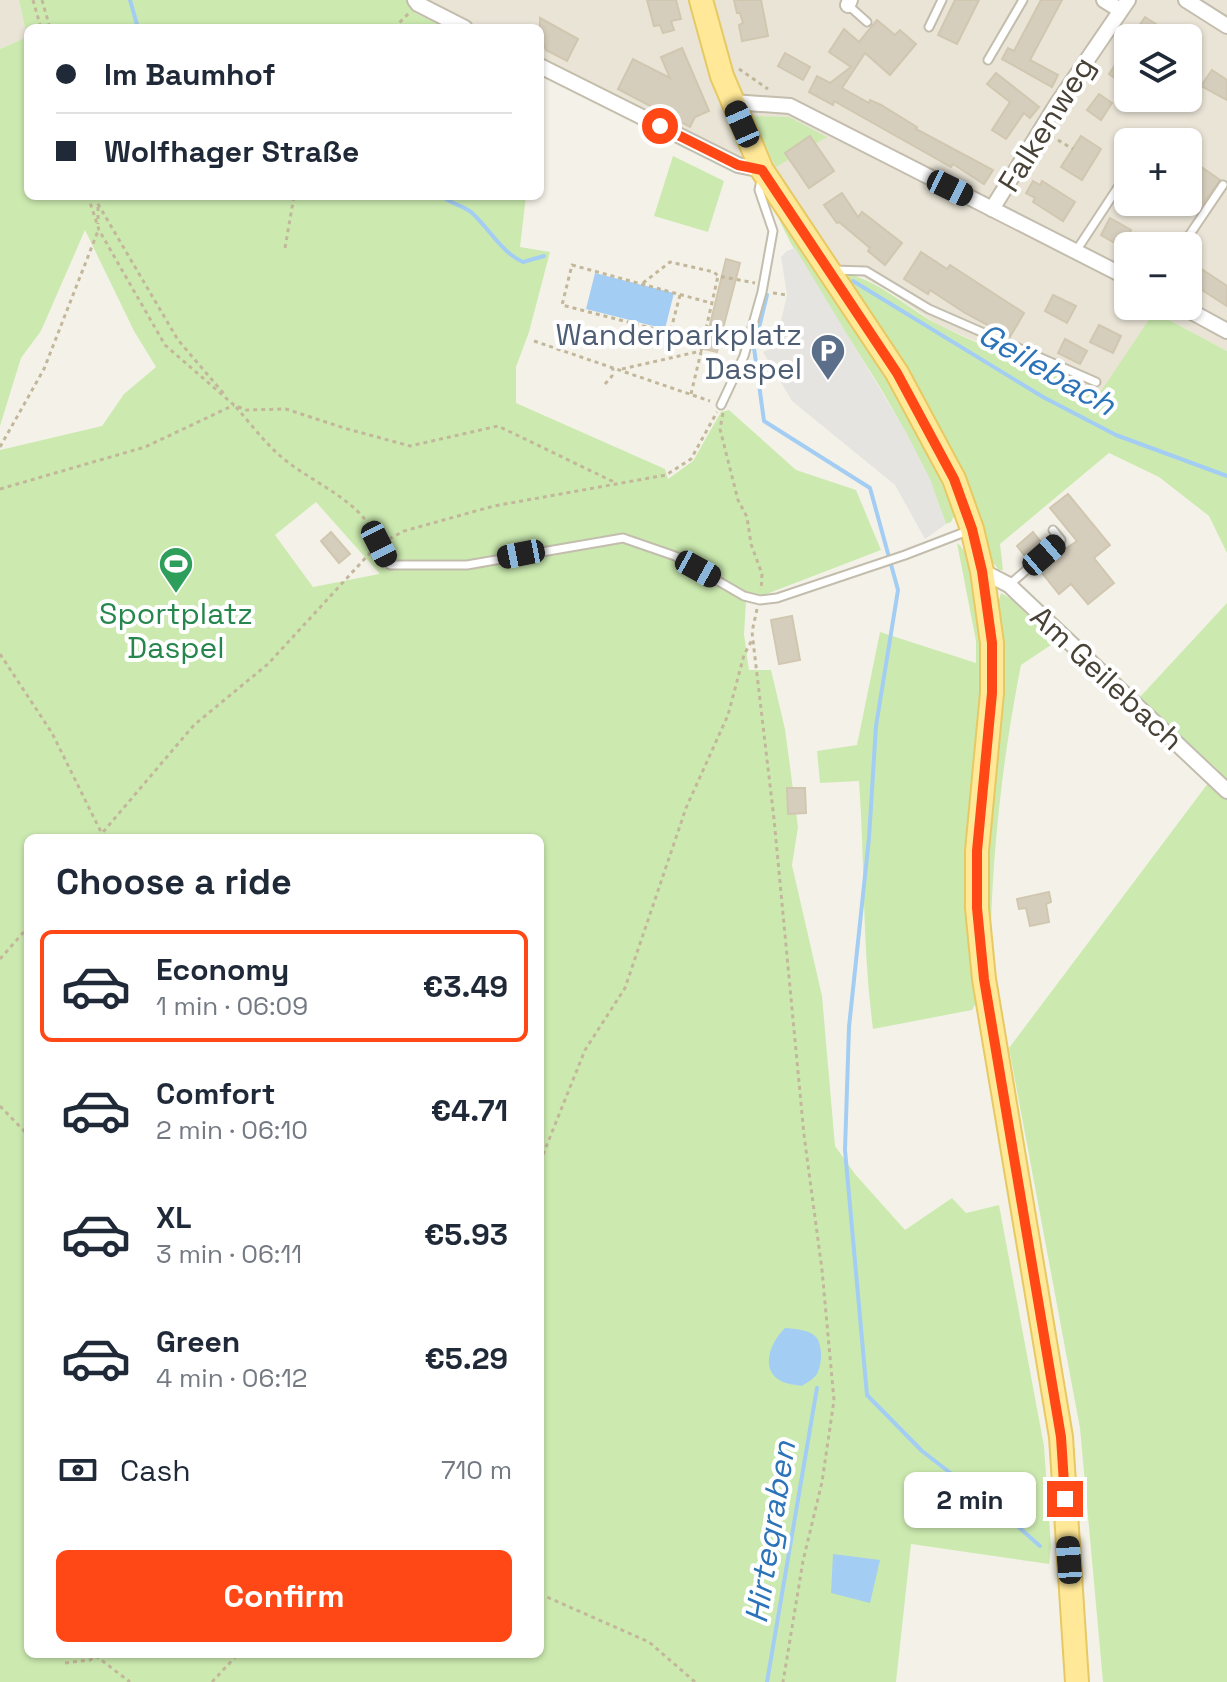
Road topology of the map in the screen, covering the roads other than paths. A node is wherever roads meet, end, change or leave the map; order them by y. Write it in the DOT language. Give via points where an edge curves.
graph roads {
  1 [pos="701,0"];
  2 [pos="942,0"];
  3 [pos="1023,0"];
  4 [pos="1104,0"];
  5 [pos="1186,0"];
  6 [pos="416,2"];
  7 [pos="849,2"];
  8 [pos="1124,5"];
  9 [pos="867,22"];
  10 [pos="457,24"];
  11 [pos="1227,26"];
  12 [pos="929,27"];
  13 [pos="988,60"];
  14 [pos="544,68"];
  15 [pos="732,102"];
  16 [pos="762,170"];
  17 [pos="1223,185"];
  18 [pos="1114,193"];
  19 [pos="992,209"];
  20 [pos="1191,232"];
  21 [pos="1076,251"];
  22 [pos="830,270"];
  23 [pos="1114,271"];
  24 [pos="1202,317"];
  25 [pos="1227,331"];
  26 [pos="1096,382"];
  27 [pos="721,405"];
  28 [pos="972,529"];
  29 [pos="1053,530"];
  30 [pos="379,544"];
  31 [pos="982,571"];
  32 [pos="1009,585"];
  33 [pos="777,598"];
  34 [pos="779,610"];
  35 [pos="1227,791"];
  36 [pos="1077,1682"];
  1 -- 15 [label="main road"];
  2 -- 12 [label="lane"];
  3 -- 13 [label="lane"];
  4 -- 8 [label="street"];
  5 -- 11 [label="street"];
  6 -- 10 [label="street"];
  7 -- 9 [label="lane"];
  8 -- 19 [label="street, Falkenweg"];
  14 -- 16 [label="street" via="738,165"];
  15 -- 16 [label="main road"];
  15 -- 19 [label="street" via="790,106"];
  16 -- 22 [label="main road"];
  16 -- 27 [label="lane" via="759,190 773,231 744,356"];
  17 -- 20 [label="lane"];
  18 -- 21 [label="lane"];
  19 -- 21 [label="street"];
  21 -- 23 [label="street"];
  22 -- 26 [label="lane" via="866,271 929,309"];
  22 -- 28 [label="main road" via="897,373 954,479"];
  24 -- 25 [label="street"];
  28 -- 31 [label="main road"];
  28 -- 33 [label="lane"];
  29 -- 32 [label="lane" via="1061,540"];
  30 -- 33 [label="lane" via="390,565 467,565 623,538 675,556 744,596"];
  31 -- 32 [label="street, Am Geilebach"];
  31 -- 36 [label="main road" via="992,643 992,693 977,908 984,979 1061,1437"];
  32 -- 35 [label="street, Am Geilebach"];
  33 -- 34 [label="lane"];
}
